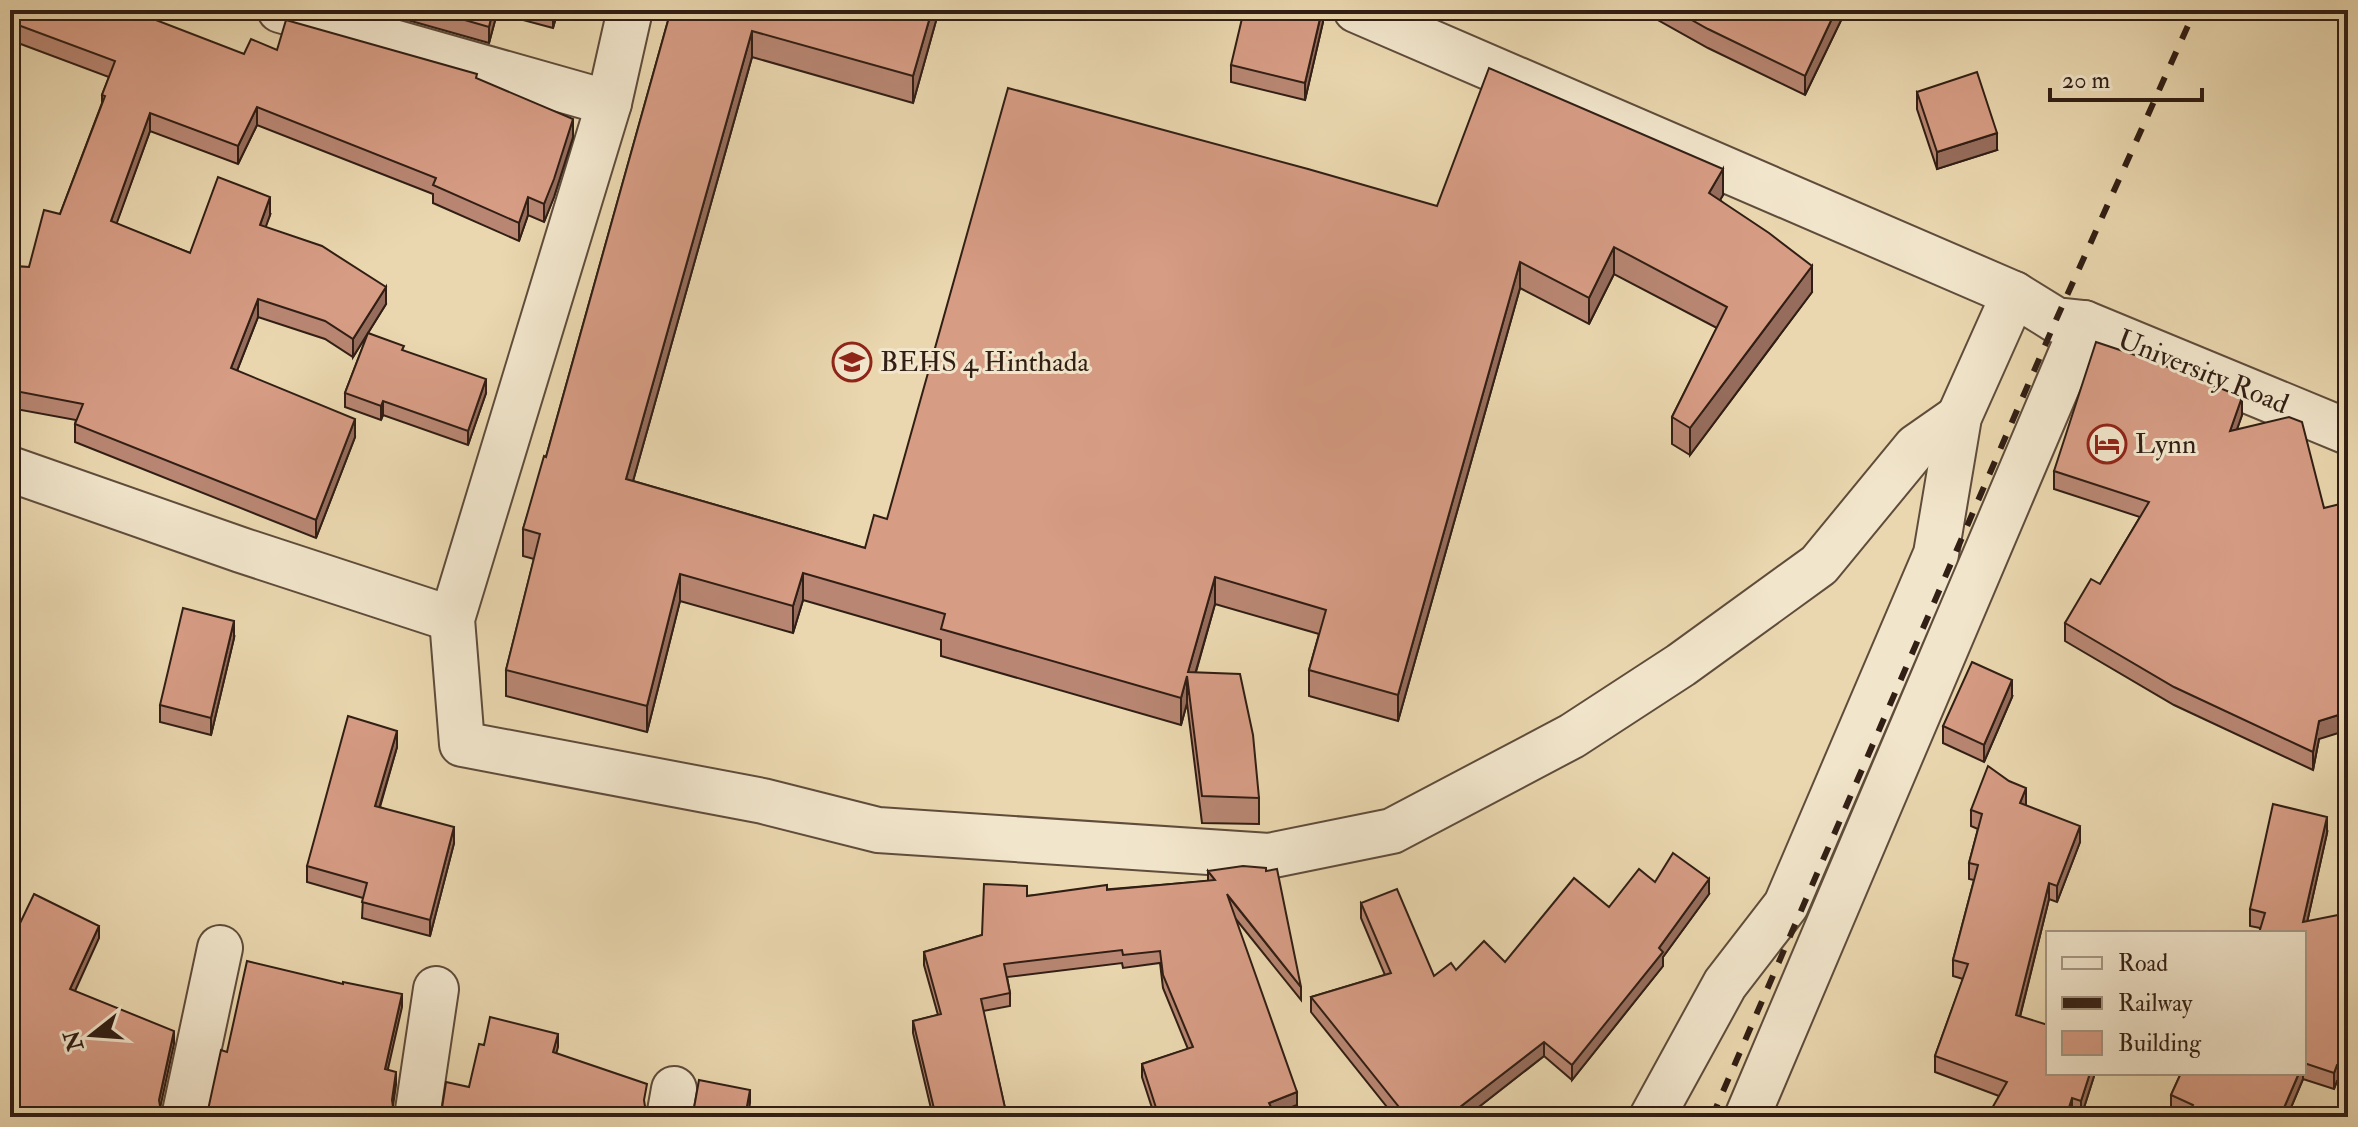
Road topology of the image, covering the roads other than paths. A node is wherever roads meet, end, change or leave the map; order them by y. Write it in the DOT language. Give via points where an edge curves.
graph roads {
  1 [pos="280,10"];
  2 [pos="630,10"];
  3 [pos="1356,10"];
  4 [pos="609,103"];
  5 [pos="2014,294"];
  6 [pos="2070,321"];
  7 [pos="1959,417"];
  8 [pos="2348,432"];
  9 [pos="10,469"];
  10 [pos="452,619"];
  11 [pos="220,948"];
  12 [pos="436,989"];
  13 [pos="184,1117"];
  14 [pos="417,1117"];
  15 [pos="1652,1117"];
  16 [pos="1747,1117"];
  1 -- 4 [label="street"];
  2 -- 4 [label="street"];
  3 -- 5 [label="street, University Road"];
  4 -- 10 [label="street"];
  5 -- 6 [label="street, University Road"];
  5 -- 7 [label="street"];
  6 -- 8 [label="street, University Road"];
  6 -- 16 [label="street"];
  7 -- 10 [label="street" via="1916,447 1819,565 1572,736 1392,831 1269,856 878,830 763,801 462,744"];
  7 -- 15 [label="street" via="1936,554 1786,905 1725,984"];
  9 -- 10 [label="street"];
  11 -- 13 [label="street"];
  12 -- 14 [label="street"];
}
